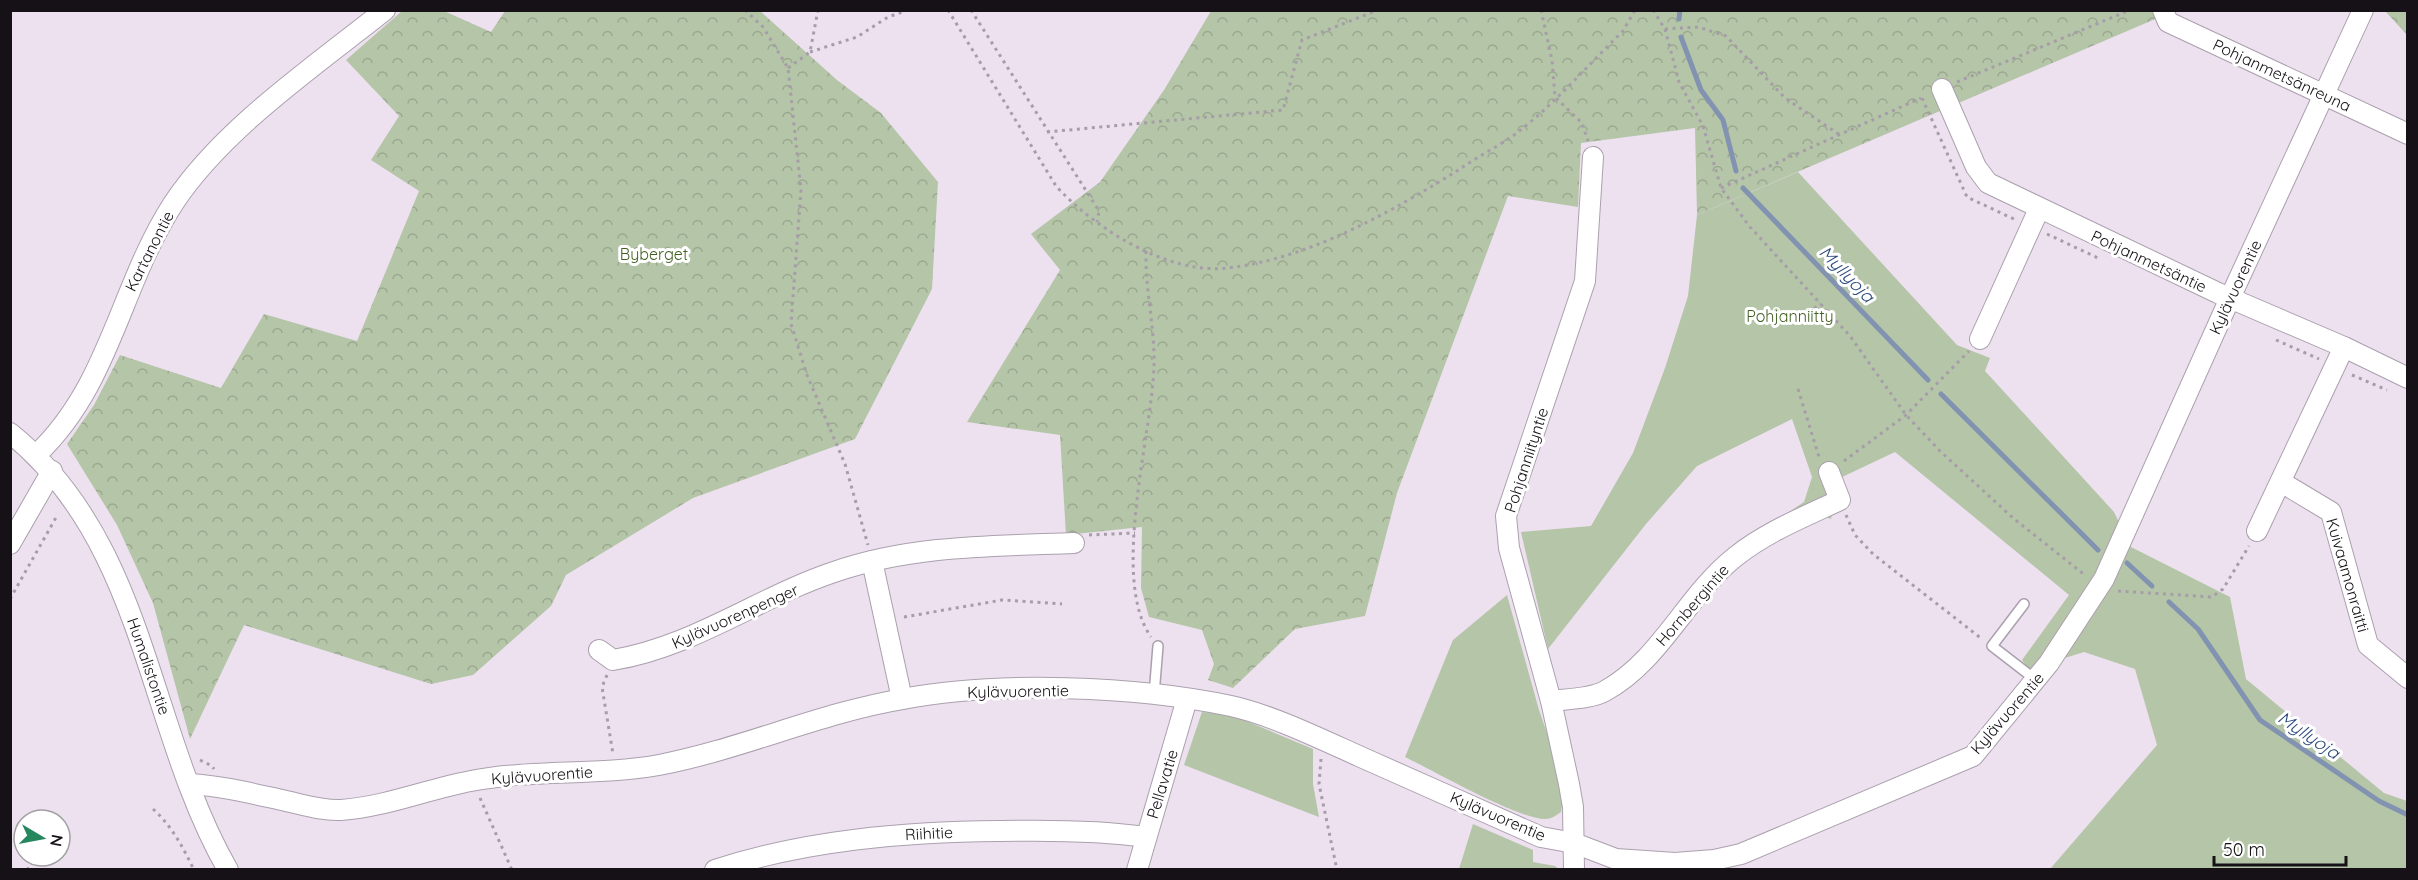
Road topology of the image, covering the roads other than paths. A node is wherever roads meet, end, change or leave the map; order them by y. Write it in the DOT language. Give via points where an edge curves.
graph roads {
  1 [pos="385,10"];
  2 [pos="2163,10"];
  3 [pos="2363,10"];
  4 [pos="1942,89"];
  5 [pos="2325,95"];
  6 [pos="2408,134"];
  7 [pos="1593,157"];
  8 [pos="2039,208"];
  9 [pos="2230,298"];
  10 [pos="1980,339"];
  11 [pos="2344,347"];
  12 [pos="2408,378"];
  13 [pos="10,433"];
  14 [pos="37,454"];
  15 [pos="52,471"];
  16 [pos="1829,472"];
  17 [pos="2281,482"];
  18 [pos="2258,531"];
  19 [pos="1074,543"];
  20 [pos="10,544"];
  21 [pos="872,561"];
  22 [pos="2024,604"];
  23 [pos="1158,646"];
  24 [pos="606,655"];
  25 [pos="2408,678"];
  26 [pos="2036,680"];
  27 [pos="1154,695"];
  28 [pos="902,699"];
  29 [pos="1187,699"];
  30 [pos="1551,701"];
  31 [pos="190,784"];
  32 [pos="1146,837"];
  33 [pos="1574,843"];
  34 [pos="228,870"];
  35 [pos="715,870"];
  36 [pos="1137,870"];
  37 [pos="1574,870"];
  1 -- 14 [label="street, Kartanontie" via="260,109 196,174 148,249 83,399"];
  2 -- 5 [label="street, Pohjanmetsänreuna" via="2169,22"];
  3 -- 5 [label="street, Kylävuorentie"];
  4 -- 8 [label="street, Pohjanmetsäntie" via="1976,167 1988,183"];
  5 -- 6 [label="street, Pohjanmetsänreuna"];
  5 -- 9 [label="street, Kylävuorentie"];
  7 -- 30 [label="street, Pohjanniityntie" via="1585,281 1506,516 1509,548"];
  8 -- 9 [label="street, Pohjanmetsäntie"];
  8 -- 10 [label="street"];
  9 -- 11 [label="street, Pohjanmetsäntie"];
  9 -- 26 [label="street, Kylävuorentie" via="2099,587"];
  11 -- 12 [label="street, Pohjanmetsäntie"];
  11 -- 17 [label="street"];
  13 -- 14 [label="street"];
  14 -- 15 [label="street"];
  15 -- 20 [label="street"];
  15 -- 31 [label="street, Humalistontie" via="96,534 115,573"];
  16 -- 30 [label="street, Hornbergintie" via="1840,500 1777,530 1735,557 1653,650 1603,692"];
  17 -- 18 [label="street"];
  17 -- 25 [label="street, Kuivaamonraitti" via="2331,512 2368,645"];
  19 -- 21 [label="street, Kylävuorenpenger" via="929,549"];
  21 -- 24 [label="street, Kylävuorenpenger" via="832,572 664,648"];
  21 -- 28 [label="street"];
  22 -- 26 [label="lane" via="1992,646"];
  23 -- 27 [label="lane"];
  26 -- 33 [label="street, Kylävuorentie" via="1972,756 1741,854 1676,863 1616,859"];
  27 -- 28 [label="street, Kylävuorentie" via="994,690"];
  27 -- 29 [label="street, Kylävuorentie"];
  28 -- 31 [label="street, Kylävuorentie" via="692,758 616,759 472,781 336,811 219,786"];
  29 -- 32 [label="street, Pellavatie"];
  29 -- 33 [label="street, Kylävuorentie" via="1235,707 1323,740 1541,837"];
  30 -- 33 [label="street, Pohjanniityntie" via="1573,807"];
  31 -- 34 [label="street, Humalistontie"];
  32 -- 35 [label="street, Riihitie" via="1038,830 916,832 759,855"];
  32 -- 36 [label="street, Pellavatie"];
  33 -- 37 [label="street, Pohjanniityntie"];
}
